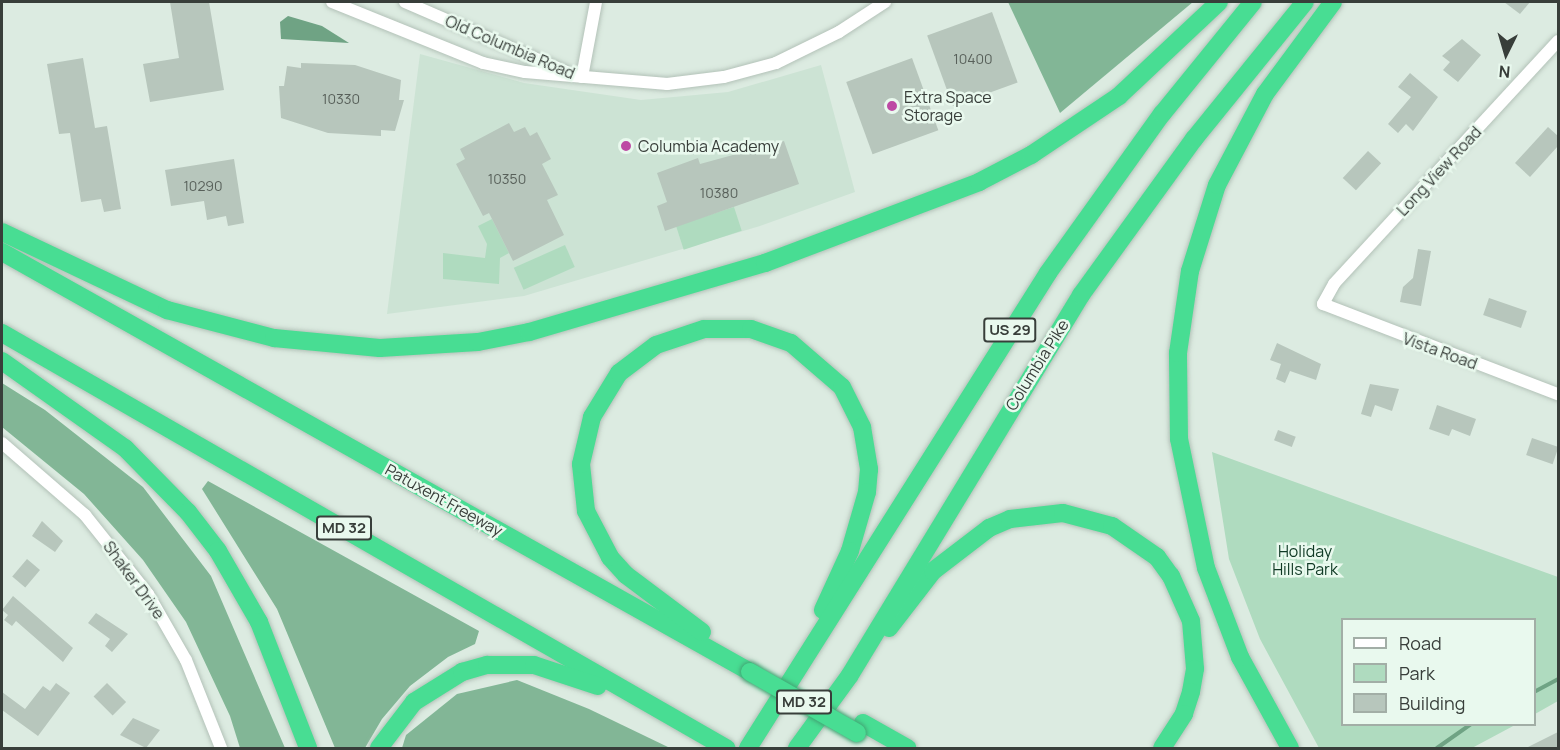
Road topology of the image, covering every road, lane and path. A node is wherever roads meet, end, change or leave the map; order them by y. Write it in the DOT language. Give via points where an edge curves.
graph roads {
  1 [pos="332,2"];
  2 [pos="405,2"];
  3 [pos="596,2"];
  4 [pos="885,2"];
  5 [pos="1219,2"];
  6 [pos="1253,2"];
  7 [pos="1305,2"];
  8 [pos="1333,2"];
  9 [pos="1558,42"];
  10 [pos="582,77"];
  11 [pos="2,232"];
  12 [pos="2,252"];
  13 [pos="1323,304"];
  14 [pos="2,333"];
  15 [pos="2,361"];
  16 [pos="1558,394"];
  17 [pos="2,444"];
  18 [pos="425,488"];
  19 [pos="702,633"];
  20 [pos="753,667"];
  21 [pos="850,675"];
  22 [pos="793,676"];
  23 [pos="685,725"];
  24 [pos="860,728"];
  25 [pos="749,746"];
  26 [pos="221,748"];
  27 [pos="308,748"];
  28 [pos="379,748"];
  29 [pos="726,748"];
  30 [pos="797,748"];
  31 [pos="886,748"];
  32 [pos="907,748"];
  33 [pos="1162,748"];
  34 [pos="1290,748"];
  1 -- 10 [label="street, Old Columbia Road" via="483,63"];
  2 -- 10 [label="street, Old Columbia Road"];
  3 -- 10 [label="street"];
  4 -- 10 [label="street, Old Columbia Road" via="809,47 747,72 667,84"];
  5 -- 11 [label="highway" via="1119,96 1048,145 979,182 765,263 519,334 380,348 274,338 167,310"];
  6 -- 22 [label="highway, US 29" via="1162,114 1055,263"];
  7 -- 21 [label="highway, Columbia Pike / US 29" via="1194,139 1081,295"];
  8 -- 34 [label="highway" via="1265,94 1217,185 1190,271 1178,353 1179,439 1194,523 1240,657"];
  9 -- 13 [label="street, Long View Road" via="1334,284"];
  12 -- 18 [label="highway, Patuxent Freeway / MD 32"];
  13 -- 16 [label="street, Vista Road"];
  14 -- 23 [label="highway, MD 32"];
  15 -- 27 [label="highway" via="125,448 188,512 218,551 259,622"];
  17 -- 26 [label="street, Shaker Drive" via="85,516 148,594 186,660"];
  18 -- 19 [label="highway" via="569,558"];
  18 -- 20 [label="highway, Patuxent Freeway / MD 32"];
  19 -- 20 [label="highway"];
  19 -- 22 [label="highway" via="626,575 595,535 582,489 584,440 603,395 636,358 656,345 696,331 751,329 791,343 829,371 852,404 868,458 867,492 850,551"];
  20 -- 24 [label="highway, Patuxent Freeway / MD 32, bridge"];
  21 -- 30 [label="highway, Columbia Pike / US 29"];
  21 -- 33 [label="highway" via="933,571 971,537 1010,519 1038,513 1086,517 1134,538 1157,557 1171,576 1191,621 1195,669 1191,692 1184,714"];
  22 -- 25 [label="highway, US 29"];
  23 -- 28 [label="highway" via="558,670 487,665 429,690 400,718"];
  23 -- 29 [label="highway, MD 32"];
  24 -- 31 [label="highway, Patuxent Freeway / MD 32"];
  24 -- 32 [label="highway"];
}
